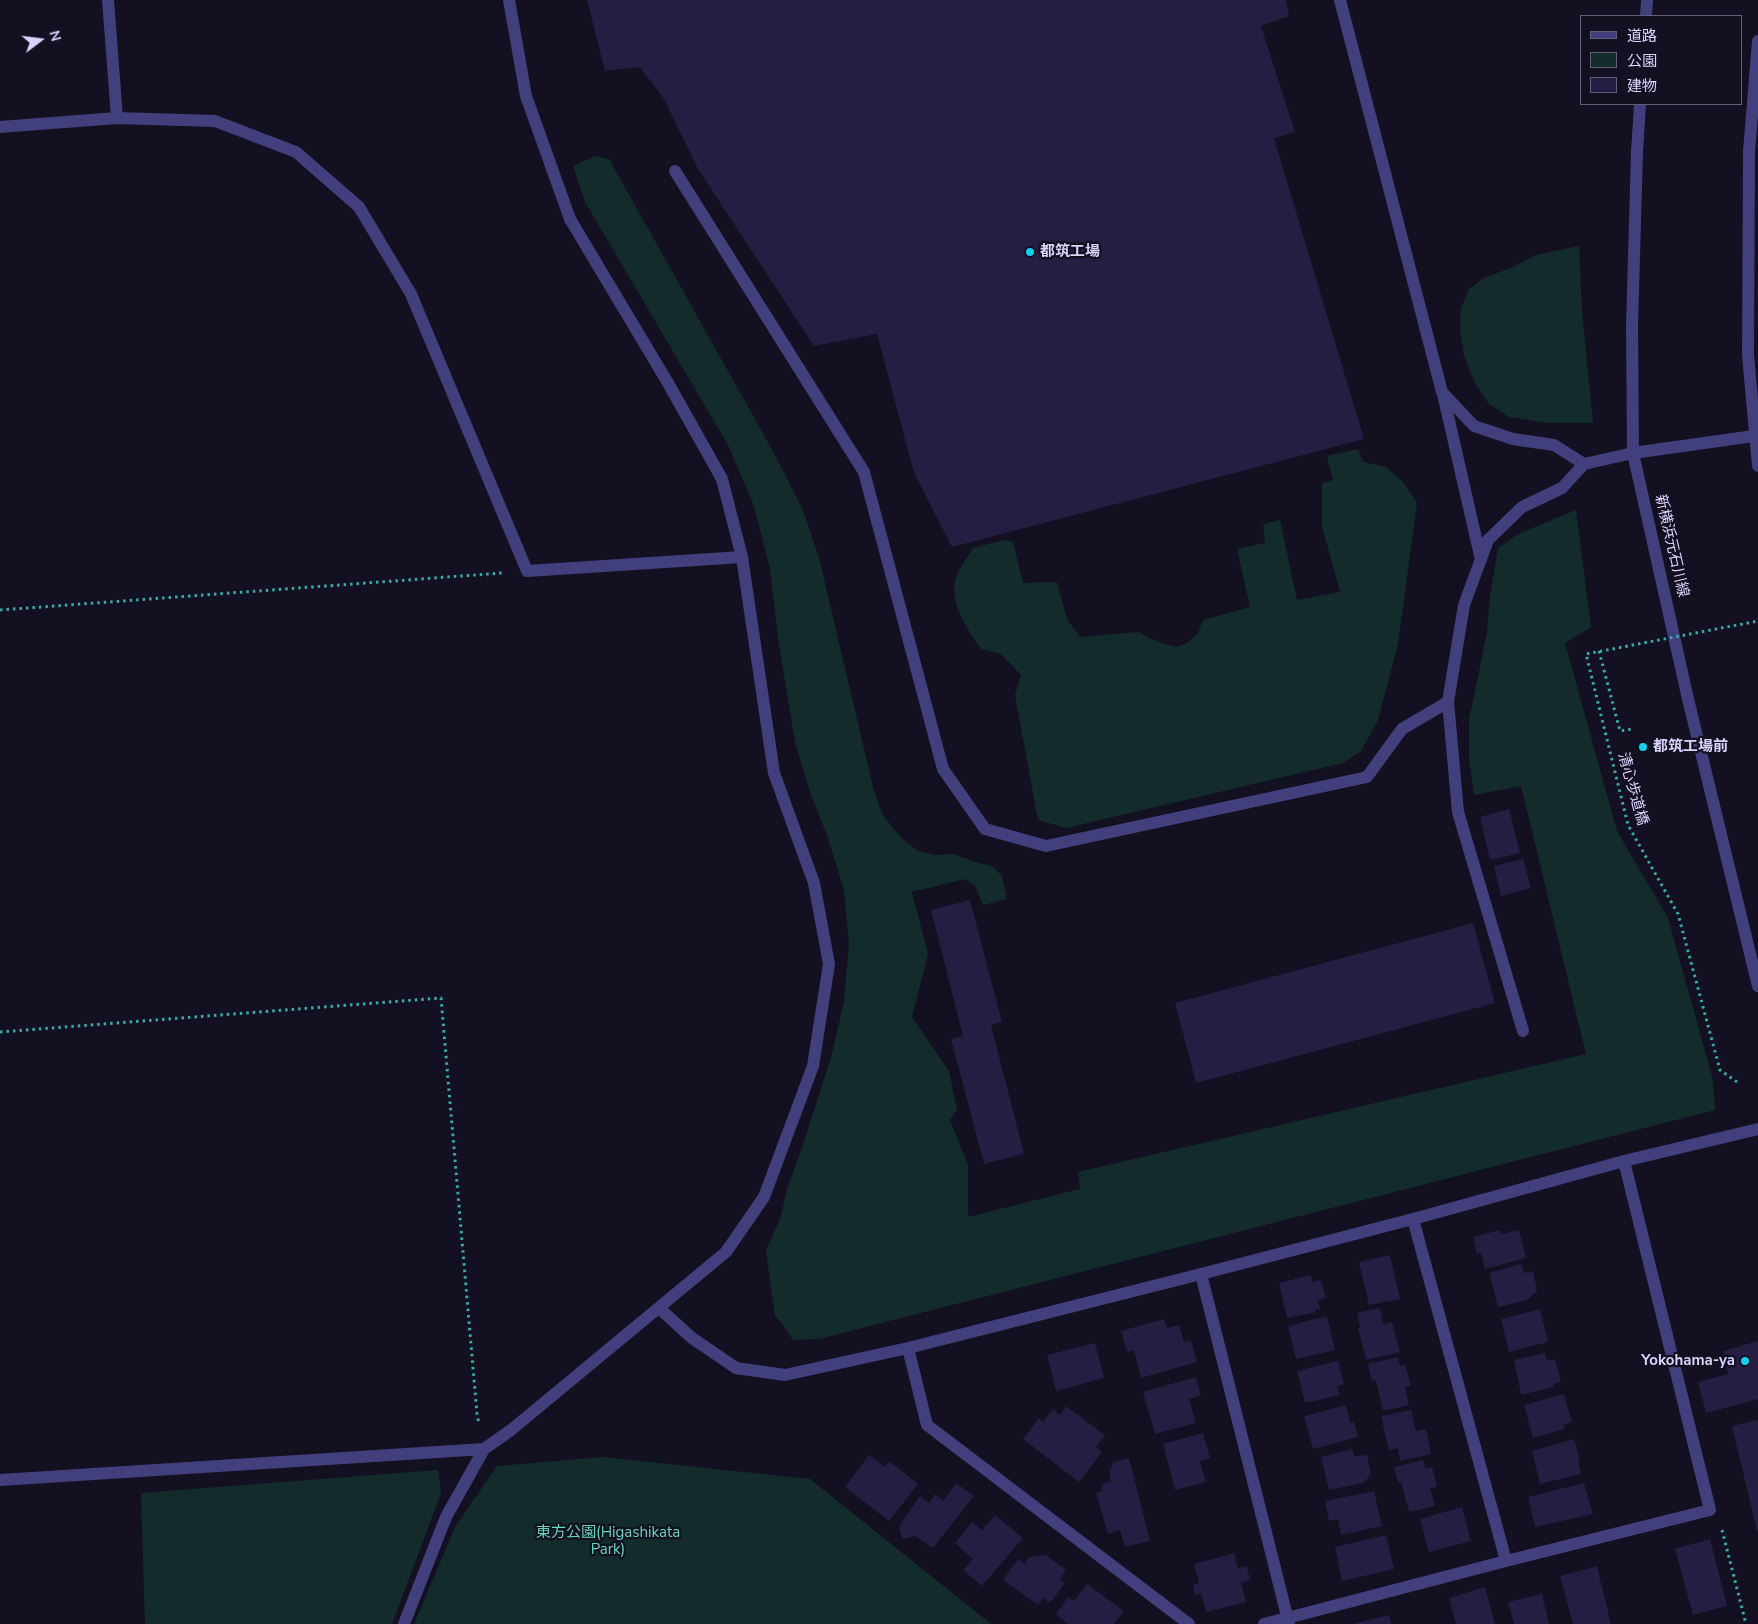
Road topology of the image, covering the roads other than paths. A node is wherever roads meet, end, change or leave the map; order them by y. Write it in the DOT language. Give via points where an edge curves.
graph roads {
  1 [pos="108,0"];
  2 [pos="509,0"];
  3 [pos="1340,0"];
  4 [pos="1647,0"];
  5 [pos="1646,15"];
  6 [pos="1758,41"];
  7 [pos="1640,105"];
  8 [pos="116,118"];
  9 [pos="0,128"];
  10 [pos="675,171"];
  11 [pos="1442,392"];
  12 [pos="1754,436"];
  13 [pos="1633,453"];
  14 [pos="1584,464"];
  15 [pos="1758,466"];
  16 [pos="742,557"];
  17 [pos="1481,560"];
  18 [pos="1448,702"];
  19 [pos="1758,986"];
  20 [pos="1523,1031"];
  21 [pos="1758,1129"];
  22 [pos="1624,1161"];
  23 [pos="1413,1219"];
  24 [pos="1200,1274"];
  25 [pos="659,1308"];
  26 [pos="908,1348"];
  27 [pos="484,1449"];
  28 [pos="0,1480"];
  29 [pos="1506,1561"];
  30 [pos="1288,1621"];
  31 [pos="404,1624"];
  32 [pos="1189,1624"];
  33 [pos="1264,1624"];
  1 -- 8 [label="street"];
  2 -- 16 [label="street" via="526,96 570,219 722,479"];
  3 -- 11 [label="street"];
  4 -- 5 [label="street"];
  6 -- 12 [label="street" via="1749,152 1748,355"];
  7 -- 13 [label="street, 新横浜元石川線" via="1632,326"];
  8 -- 9 [label="street"];
  8 -- 16 [label="street" via="215,121 296,152 359,208 411,294 527,571"];
  10 -- 18 [label="street" via="864,472 943,769 985,829 1046,846 1367,777 1402,729"];
  11 -- 14 [label="street" via="1474,426 1513,439 1554,445"];
  11 -- 17 [label="street"];
  12 -- 13 [label="street"];
  12 -- 15 [label="street"];
  13 -- 14 [label="street"];
  13 -- 19 [label="street, 新横浜元石川線" via="1688,699"];
  14 -- 17 [label="street" via="1562,488 1522,507 1488,540"];
  16 -- 25 [label="street" via="774,773 814,883 829,964 813,1066 764,1197 726,1252"];
  17 -- 18 [label="street" via="1464,605"];
  18 -- 20 [label="street" via="1458,812"];
  21 -- 22 [label="street"];
  22 -- 23 [label="street"];
  22 -- 29 [label="street" via="1710,1510"];
  23 -- 24 [label="street"];
  23 -- 29 [label="street"];
  24 -- 26 [label="street"];
  24 -- 30 [label="street"];
  25 -- 26 [label="street" via="692,1338 736,1368 785,1376"];
  25 -- 27 [label="street"];
  26 -- 32 [label="street" via="927,1425"];
  27 -- 28 [label="street"];
  27 -- 31 [label="street" via="446,1517"];
  29 -- 30 [label="street"];
  30 -- 33 [label="street"];
}
